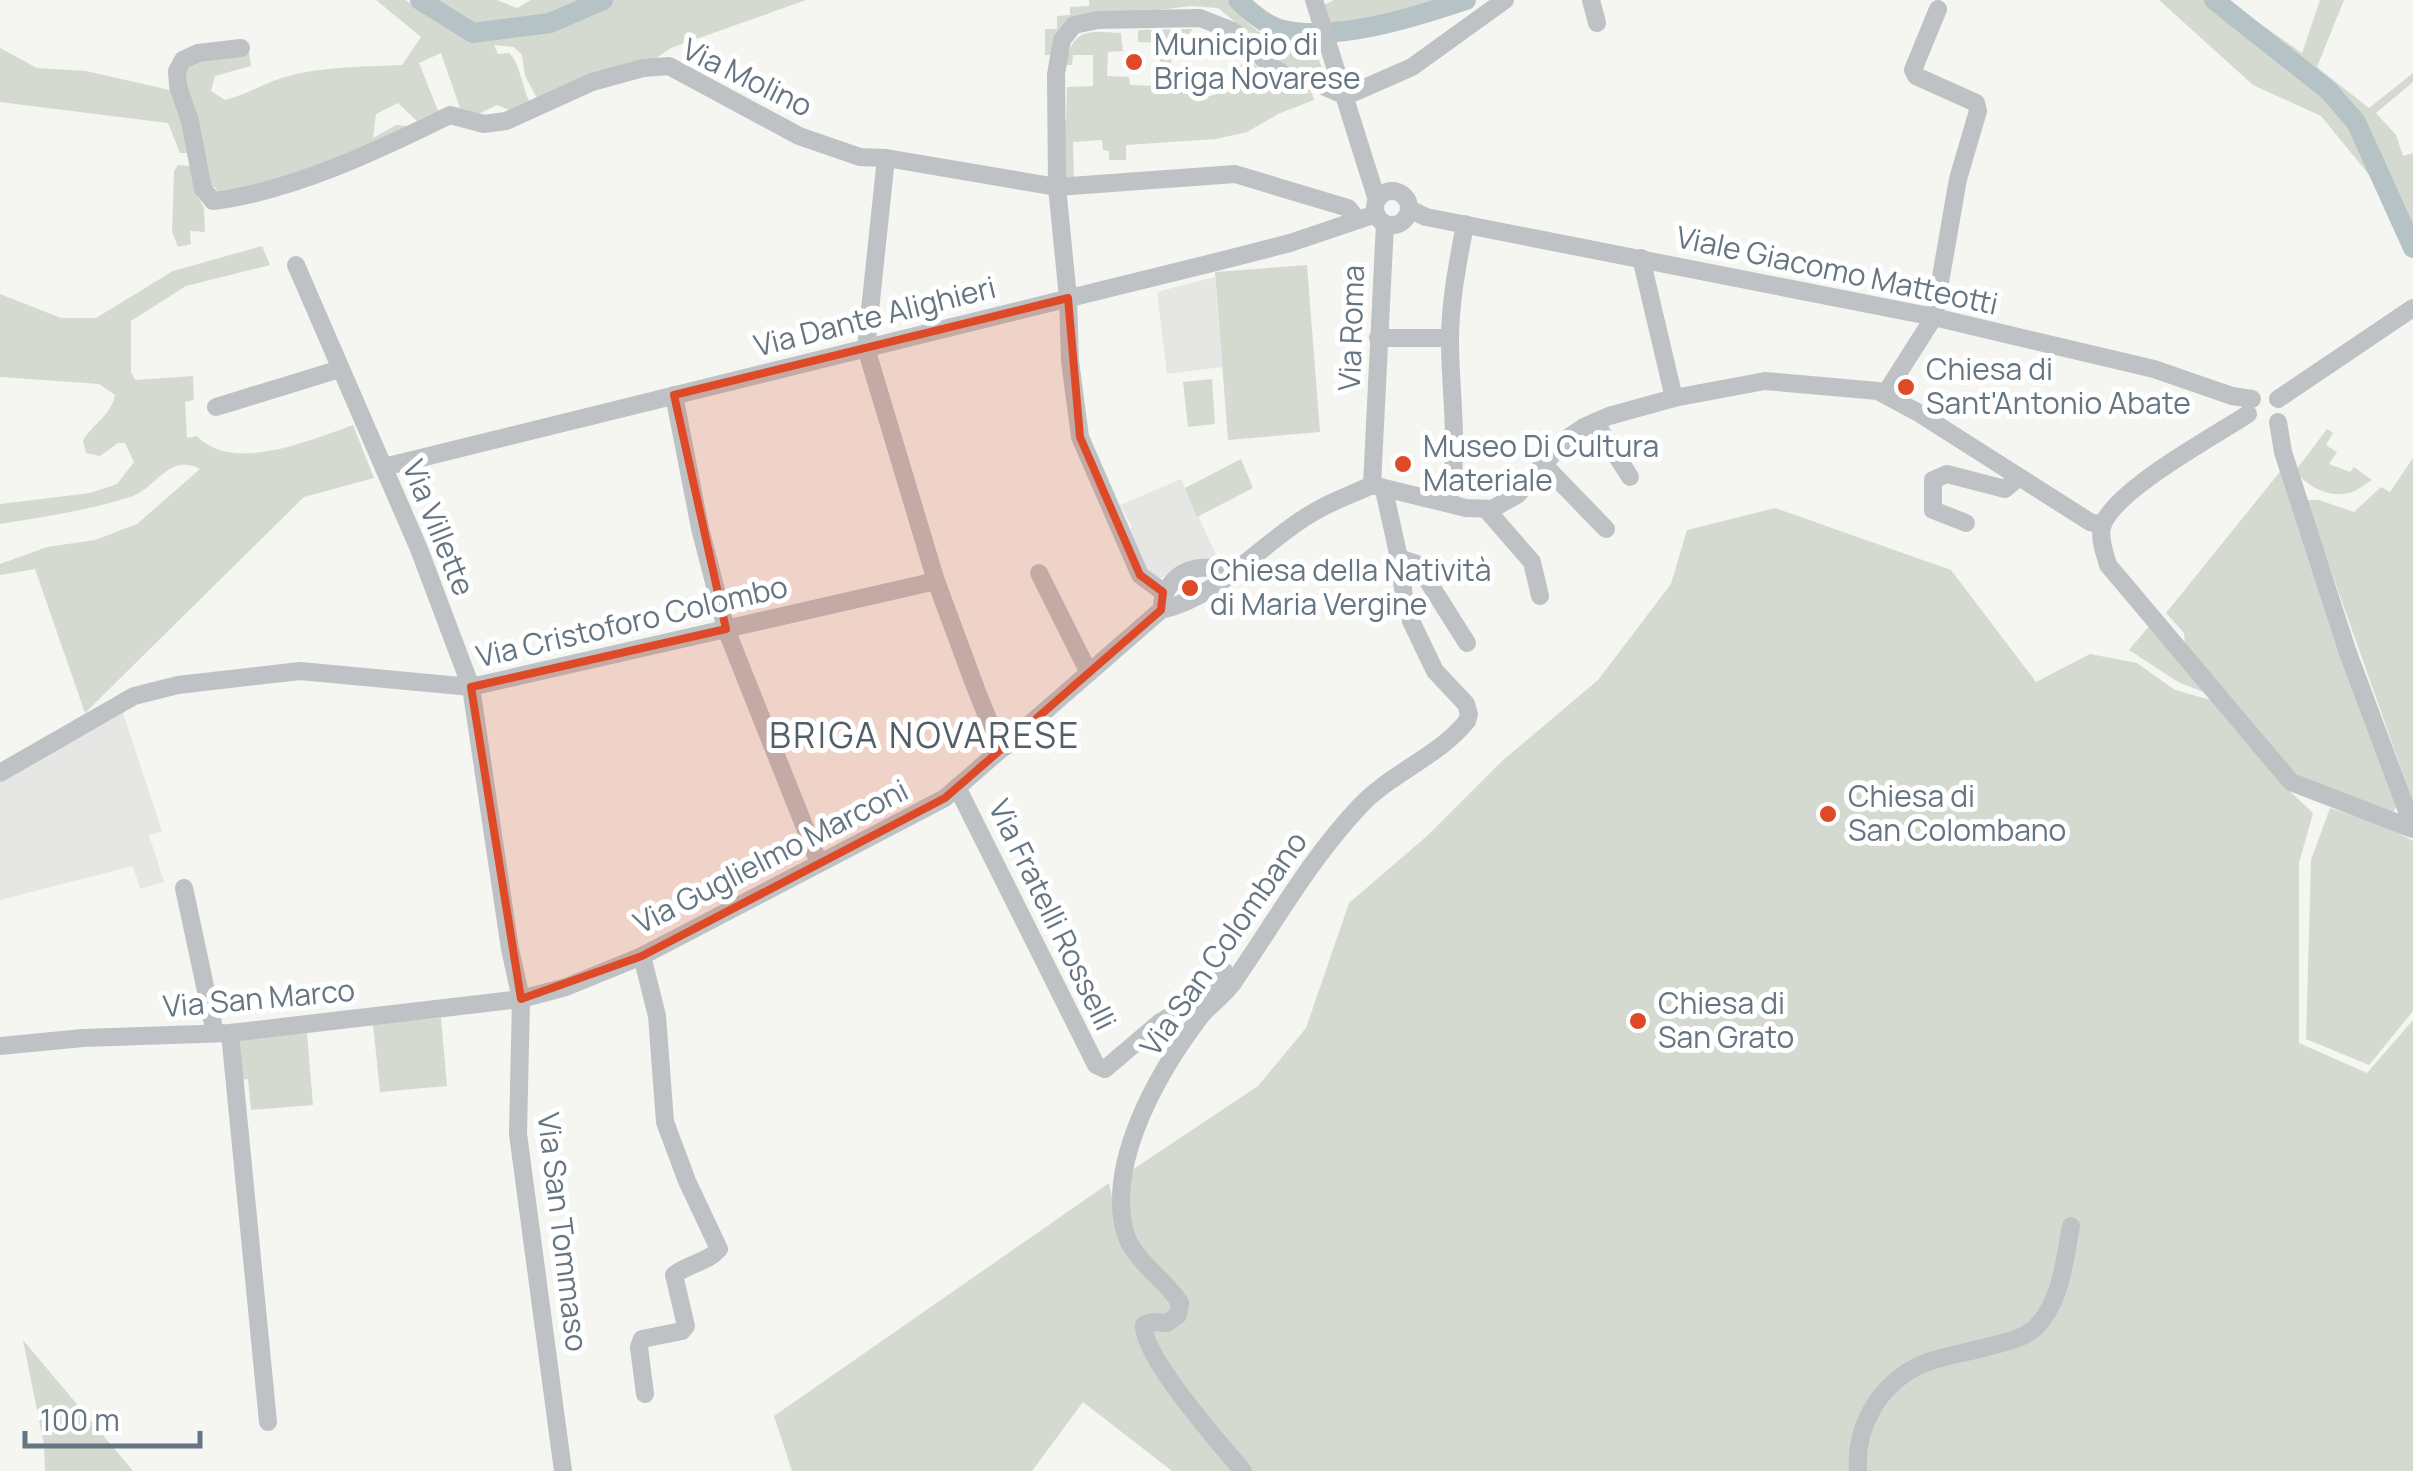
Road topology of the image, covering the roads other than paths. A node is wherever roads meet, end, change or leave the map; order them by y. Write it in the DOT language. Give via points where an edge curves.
graph roads {
  1 [pos="1506,0"];
  2 [pos="1590,0"];
  3 [pos="1315,4"];
  4 [pos="1938,9"];
  5 [pos="1597,24"];
  6 [pos="241,48"];
  7 [pos="1343,87"];
  8 [pos="886,158"];
  9 [pos="1057,187"];
  10 [pos="1375,205"];
  11 [pos="1413,215"];
  12 [pos="1465,224"];
  13 [pos="1641,258"];
  14 [pos="296,266"];
  15 [pos="1068,298"];
  16 [pos="2413,308"];
  17 [pos="1934,317"];
  18 [pos="1378,338"];
  19 [pos="1450,338"];
  20 [pos="866,348"];
  21 [pos="340,369"];
  22 [pos="1885,394"];
  23 [pos="674,395"];
  24 [pos="1674,398"];
  25 [pos="216,407"];
  26 [pos="2249,407"];
  27 [pos="2276,415"];
  28 [pos="1595,422"];
  29 [pos="1545,466"];
  30 [pos="384,467"];
  31 [pos="1630,477"];
  32 [pos="2018,478"];
  33 [pos="1378,488"];
  34 [pos="1449,502"];
  35 [pos="1486,509"];
  36 [pos="1966,524"];
  37 [pos="2102,525"];
  38 [pos="1606,529"];
  39 [pos="1399,558"];
  40 [pos="1246,560"];
  41 [pos="1040,574"];
  42 [pos="936,581"];
  43 [pos="1540,596"];
  44 [pos="1162,601"];
  45 [pos="726,628"];
  46 [pos="1467,643"];
  47 [pos="1089,673"];
  48 [pos="471,687"];
  49 [pos="1005,747"];
  50 [pos="0,773"];
  51 [pos="958,787"];
  52 [pos="2413,828"];
  53 [pos="820,863"];
  54 [pos="184,888"];
  55 [pos="642,956"];
  56 [pos="1233,983"];
  57 [pos="521,999"];
  58 [pos="222,1033"];
  59 [pos="0,1046"];
  60 [pos="2071,1226"];
  61 [pos="645,1394"];
  62 [pos="268,1422"];
  63 [pos="563,1471"];
  64 [pos="1242,1471"];
  65 [pos="1858,1471"];
  1 -- 7 [label="street" via="1412,68"];
  2 -- 5 [label="street"];
  3 -- 7 [label="street, Via Roma"];
  4 -- 17 [label="street" via="1913,70 1976,103 1978,111 1958,179"];
  6 -- 8 [label="street, Via Molino" via="198,53 177,71 203,189 213,201 365,157 450,114 484,124 506,121 592,82 669,66 799,136 860,157"];
  7 -- 9 [label="street" via="1295,82 1233,31 1200,18 1074,25 1058,54"];
  7 -- 10 [label="street, Via Roma"];
  8 -- 9 [label="street, Via Molino"];
  8 -- 20 [label="street"];
  9 -- 10 [label="street, Via Molino" via="1235,174 1348,208"];
  9 -- 15 [label="street"];
  10 -- 11 [label="street, Via Dante Alighieri" via="1393,226"];
  10 -- 11 [label="street, Via Molino" via="1401,194"];
  10 -- 15 [label="street, Via Dante Alighieri" via="1272,248"];
  10 -- 18 [label="street, Via Roma"];
  11 -- 12 [label="street, Viale Giacomo Matteotti"];
  12 -- 13 [label="street, Viale Giacomo Matteotti"];
  12 -- 19 [label="street"];
  13 -- 17 [label="street, Viale Giacomo Matteotti"];
  13 -- 24 [label="street"];
  14 -- 21 [label="street, Via Villette"];
  15 -- 20 [label="street, Via Dante Alighieri"];
  15 -- 44 [label="street" via="1080,437 1140,575"];
  16 -- 27 [label="street" via="2304,383"];
  17 -- 22 [label="street"];
  17 -- 26 [label="street, Viale Giacomo Matteotti" via="2154,369"];
  18 -- 19 [label="street"];
  18 -- 33 [label="street, Via Roma"];
  19 -- 34 [label="street" via="1456,451"];
  20 -- 23 [label="street, Via Dante Alighieri"];
  20 -- 42 [label="street"];
  21 -- 25 [label="street"];
  21 -- 30 [label="street, Via Villette"];
  22 -- 24 [label="street" via="1765,380"];
  22 -- 32 [label="street"];
  23 -- 30 [label="street, Via Dante Alighieri"];
  23 -- 45 [label="street"];
  24 -- 28 [label="street"];
  26 -- 27 [label="street" via="2255,424"];
  26 -- 27 [label="street, Viale Giacomo Matteotti" via="2266,393"];
  26 -- 37 [label="street" via="2138,485"];
  27 -- 52 [label="street" via="2348,653"];
  28 -- 29 [label="street" via="1566,440"];
  28 -- 31 [label="street"];
  29 -- 35 [label="street" via="1502,506"];
  29 -- 38 [label="street"];
  30 -- 48 [label="street, Via Villette"];
  32 -- 36 [label="street" via="2006,489 1947,474 1932,480 1933,510"];
  32 -- 37 [label="street"];
  33 -- 34 [label="street"];
  33 -- 39 [label="street, Via San Colombano"];
  33 -- 40 [label="street, Via Guglielmo Marconi" via="1314,512"];
  34 -- 35 [label="street"];
  35 -- 43 [label="street" via="1532,562"];
  37 -- 52 [label="street" via="2108,565 2289,780"];
  39 -- 46 [label="street" via="1417,564"];
  39 -- 56 [label="street, Via San Colombano" via="1408,613 1435,671 1466,704 1467,722 1362,804 1319,854"];
  40 -- 44 [label="street, Via Guglielmo Marconi" via="1205,595"];
  40 -- 44 [label="street, Via Guglielmo Marconi" via="1222,570 1196,568 1174,580"];
  41 -- 47 [label="street"];
  42 -- 45 [label="street, Via Cristoforo Colombo"];
  42 -- 49 [label="street" via="990,724"];
  44 -- 47 [label="street, Via Guglielmo Marconi"];
  45 -- 48 [label="street, Via Cristoforo Colombo"];
  45 -- 53 [label="street"];
  47 -- 49 [label="street, Via Guglielmo Marconi"];
  48 -- 50 [label="street, Via Cristoforo Colombo" via="300,671 178,684 134,696"];
  48 -- 57 [label="street, Via Villette"];
  49 -- 51 [label="street, Via Guglielmo Marconi"];
  51 -- 53 [label="street, Via Guglielmo Marconi"];
  51 -- 56 [label="street, Via Fratelli Rosselli" via="1096,1065 1105,1069 1159,1023 1210,992 1216,974 1224,972"];
  53 -- 55 [label="street, Via Guglielmo Marconi"];
  54 -- 58 [label="street"];
  55 -- 57 [label="street, Via Guglielmo Marconi"];
  55 -- 61 [label="street" via="657,1016 665,1122 719,1249 674,1275 686,1326 642,1339"];
  56 -- 64 [label="street, Via San Colombano" via="1175,1053 1126,1154 1119,1196 1126,1235 1180,1303 1167,1323 1144,1325 1149,1348"];
  57 -- 58 [label="street, Via San Marco"];
  57 -- 63 [label="street, Via San Tommaso" via="518,1134"];
  58 -- 59 [label="street, Via San Marco"];
  58 -- 62 [label="street"];
  60 -- 65 [label="street" via="2054,1298 2035,1328 1921,1365 1887,1387 1863,1430"];
}
